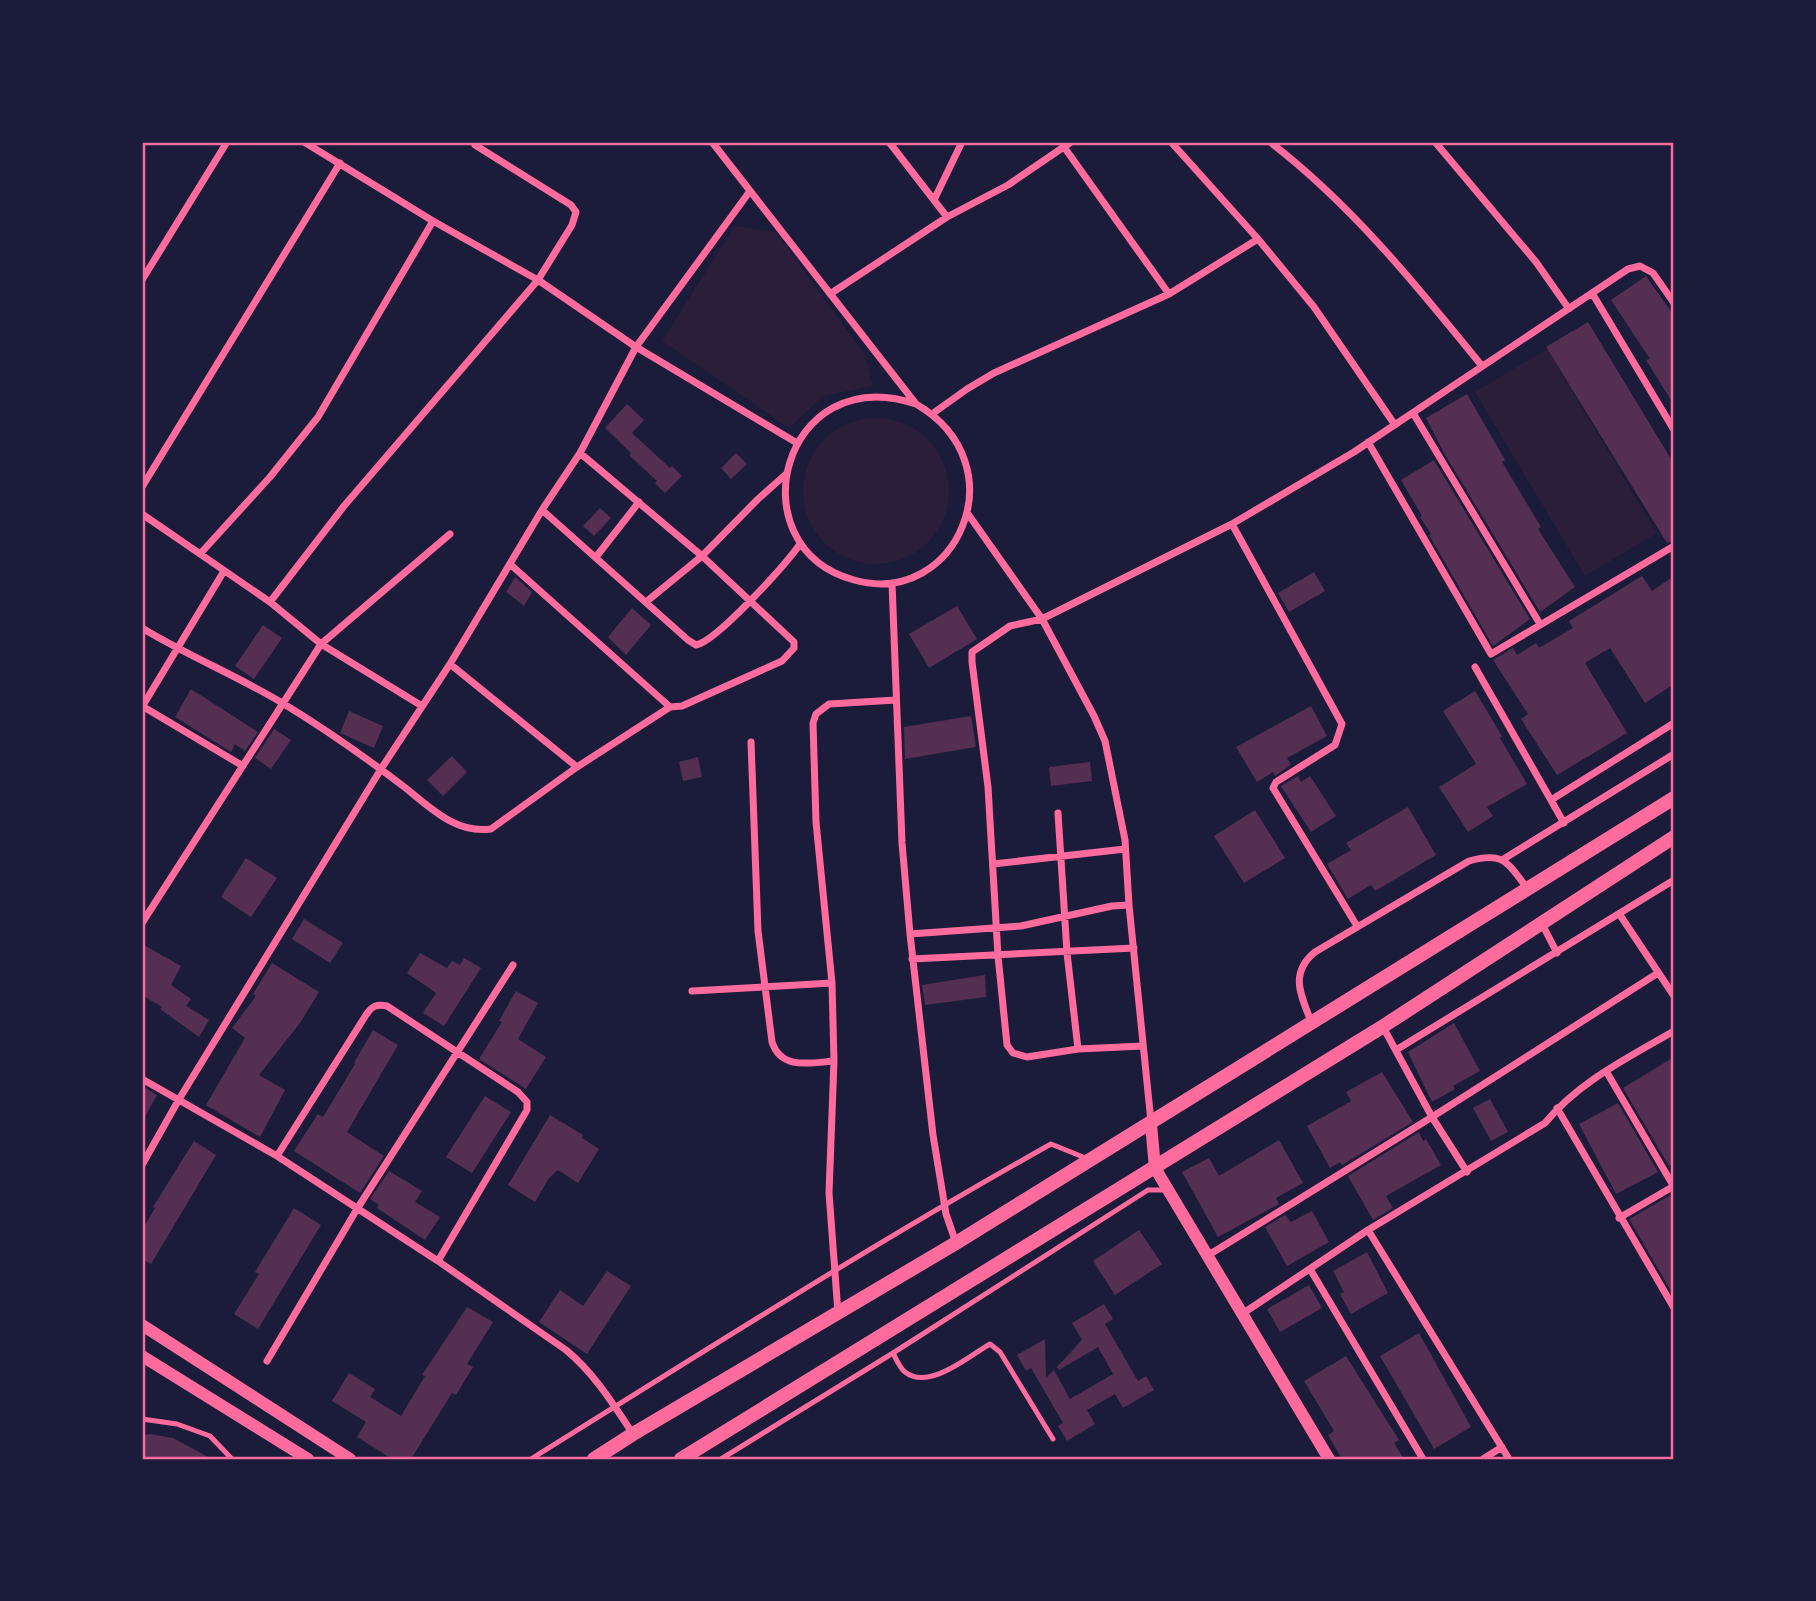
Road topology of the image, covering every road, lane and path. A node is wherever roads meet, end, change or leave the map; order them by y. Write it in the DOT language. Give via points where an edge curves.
graph roads {
  1 [pos="227,142"];
  2 [pos="304,142"];
  3 [pos="320,142"];
  4 [pos="712,142"];
  5 [pos="962,142"];
  6 [pos="1171,142"];
  7 [pos="1270,142"];
  8 [pos="1435,142"];
  9 [pos="891,143"];
  10 [pos="1068,144"];
  11 [pos="475,145"];
  12 [pos="320,152"];
  13 [pos="340,163"];
  14 [pos="750,191"];
  15 [pos="934,200"];
  16 [pos="947,217"];
  17 [pos="433,221"];
  18 [pos="1258,239"];
  19 [pos="142,280"];
  20 [pos="538,280"];
  21 [pos="1592,293"];
  22 [pos="830,294"];
  23 [pos="1169,294"];
  24 [pos="1674,303"];
  25 [pos="1569,309"];
  26 [pos="636,347"];
  27 [pos="1482,366"];
  28 [pos="916,404"];
  29 [pos="1413,413"];
  30 [pos="932,414"];
  31 [pos="1395,425"];
  32 [pos="1674,430"];
  33 [pos="797,443"];
  34 [pos="1368,443"];
  35 [pos="580,453"];
  36 [pos="786,474"];
  37 [pos="142,488"];
  38 [pos="639,502"];
  39 [pos="542,510"];
  40 [pos="142,514"];
  41 [pos="968,514"];
  42 [pos="1232,524"];
  43 [pos="450,534"];
  44 [pos="800,544"];
  45 [pos="1674,546"];
  46 [pos="200,554"];
  47 [pos="702,556"];
  48 [pos="596,557"];
  49 [pos="511,565"];
  50 [pos="224,571"];
  51 [pos="892,583"];
  52 [pos="751,600"];
  53 [pos="646,602"];
  54 [pos="270,603"];
  55 [pos="1042,619"];
  56 [pos="1540,624"];
  57 [pos="142,628"];
  58 [pos="321,644"];
  59 [pos="177,649"];
  60 [pos="450,664"];
  61 [pos="1475,667"];
  62 [pos="896,700"];
  63 [pos="283,703"];
  64 [pos="142,706"];
  65 [pos="422,706"];
  66 [pos="670,707"];
  67 [pos="1674,723"];
  68 [pos="751,742"];
  69 [pos="1674,754"];
  70 [pos="243,766"];
  71 [pos="577,767"];
  72 [pos="381,769"];
  73 [pos="1674,798"];
  74 [pos="1551,800"];
  75 [pos="1058,813"];
  76 [pos="1563,823"];
  77 [pos="1674,837"];
  78 [pos="1125,849"];
  79 [pos="1061,856"];
  80 [pos="1502,860"];
  81 [pos="993,864"];
  82 [pos="1674,880"];
  83 [pos="1528,890"];
  84 [pos="1129,905"];
  85 [pos="1620,915"];
  86 [pos="1065,917"];
  87 [pos="1541,922"];
  88 [pos="142,923"];
  89 [pos="1357,926"];
  90 [pos="996,927"];
  91 [pos="910,934"];
  92 [pos="1134,948"];
  93 [pos="1068,953"];
  94 [pos="1557,953"];
  95 [pos="998,956"];
  96 [pos="912,959"];
  97 [pos="513,965"];
  98 [pos="1658,973"];
  99 [pos="832,983"];
  100 [pos="764,988"];
  101 [pos="692,991"];
  102 [pos="1674,996"];
  103 [pos="1312,1024"];
  104 [pos="1382,1027"];
  105 [pos="1674,1031"];
  106 [pos="1143,1046"];
  107 [pos="1078,1049"];
  108 [pos="1396,1050"];
  109 [pos="457,1054"];
  110 [pos="834,1061"];
  111 [pos="1606,1071"];
  112 [pos="142,1079"];
  113 [pos="178,1101"];
  114 [pos="1557,1108"];
  115 [pos="1432,1117"];
  116 [pos="1151,1124"];
  117 [pos="277,1156"];
  118 [pos="1091,1160"];
  119 [pos="142,1165"];
  120 [pos="1155,1168"];
  121 [pos="1467,1172"];
  122 [pos="1674,1187"];
  123 [pos="1168,1189"];
  124 [pos="944,1204"];
  125 [pos="357,1209"];
  126 [pos="1619,1218"];
  127 [pos="1368,1230"];
  128 [pos="956,1243"];
  129 [pos="1207,1256"];
  130 [pos="438,1261"];
  131 [pos="835,1269"];
  132 [pos="1310,1269"];
  133 [pos="1674,1308"];
  134 [pos="838,1312"];
  135 [pos="1242,1314"];
  136 [pos="142,1325"];
  137 [pos="893,1353"];
  138 [pos="142,1356"];
  139 [pos="267,1361"];
  140 [pos="615,1407"];
  141 [pos="142,1419"];
  142 [pos="633,1434"];
  143 [pos="1053,1439"];
  144 [pos="1502,1447"];
  145 [pos="232,1459"];
  146 [pos="308,1459"];
  147 [pos="350,1459"];
  148 [pos="531,1459"];
  149 [pos="594,1459"];
  150 [pos="681,1459"];
  151 [pos="721,1459"];
  152 [pos="1329,1459"];
  153 [pos="1423,1459"];
  154 [pos="1483,1459"];
  155 [pos="1509,1459"];
  1 -- 19 [label="street"];
  2 -- 12 [label="street"];
  3 -- 12 [label="street"];
  4 -- 14 [label="street"];
  5 -- 15 [label="street"];
  6 -- 18 [label="street"];
  7 -- 27 [label="street" via="1300,165 1400,266"];
  8 -- 25 [label="street" via="1536,262"];
  9 -- 15 [label="street"];
  10 -- 16 [label="street" via="1008,185"];
  10 -- 23 [label="street"];
  11 -- 20 [label="street" via="576,212"];
  12 -- 13 [label="street"];
  13 -- 17 [label="street"];
  13 -- 37 [label="street"];
  14 -- 22 [label="street"];
  14 -- 26 [label="street"];
  15 -- 16 [label="street"];
  16 -- 22 [label="street"];
  17 -- 20 [label="street"];
  17 -- 46 [label="street" via="318,417"];
  18 -- 23 [label="street"];
  18 -- 31 [label="street" via="1314,307"];
  20 -- 26 [label="street"];
  20 -- 54 [label="street" via="344,506"];
  21 -- 24 [label="street" via="1640,266 1653,274"];
  21 -- 25 [label="street"];
  21 -- 32 [label="street"];
  22 -- 28 [label="street"];
  23 -- 30 [label="street" via="994,373"];
  25 -- 27 [label="street"];
  26 -- 33 [label="street"];
  26 -- 35 [label="street"];
  27 -- 29 [label="street"];
  28 -- 30 [label="street"];
  28 -- 33 [label="street" via="883,396 845,401 811,424"];
  29 -- 31 [label="street"];
  29 -- 56 [label="street"];
  30 -- 41 [label="street" via="957,440 968,467"];
  31 -- 34 [label="street"];
  33 -- 36 [label="street"];
  34 -- 42 [label="street"];
  34 -- 56 [label="street" via="1491,654"];
  35 -- 38 [label="street"];
  35 -- 39 [label="street"];
  36 -- 44 [label="street" via="789,517"];
  36 -- 47 [label="street"];
  38 -- 47 [label="street"];
  38 -- 48 [label="street"];
  39 -- 48 [label="street"];
  39 -- 49 [label="street"];
  40 -- 46 [label="street"];
  41 -- 51 [label="street" via="960,534 939,560 921,573"];
  41 -- 55 [label="street"];
  42 -- 55 [label="street"];
  42 -- 89 [label="street" via="1342,724 1335,745 1273,788"];
  43 -- 58 [label="street"];
  44 -- 51 [label="street" via="821,565 853,580"];
  44 -- 52 [label="street"];
  45 -- 56 [label="street"];
  46 -- 50 [label="street"];
  47 -- 52 [label="street"];
  47 -- 53 [label="street"];
  48 -- 53 [label="street"];
  49 -- 60 [label="street"];
  49 -- 66 [label="street"];
  50 -- 54 [label="street"];
  50 -- 59 [label="street"];
  51 -- 62 [label="street"];
  52 -- 53 [label="street" via="696,645"];
  52 -- 66 [label="street" via="794,642 790,654 721,690"];
  54 -- 58 [label="street"];
  55 -- 78 [label="street" via="1105,741"];
  55 -- 81 [label="street" via="1010,626 972,652"];
  57 -- 59 [label="street"];
  58 -- 63 [label="street"];
  58 -- 65 [label="street"];
  59 -- 63 [label="street"];
  59 -- 64 [label="street"];
  60 -- 65 [label="street"];
  60 -- 71 [label="street"];
  61 -- 74 [label="street"];
  62 -- 91 [label="street"];
  62 -- 99 [label="street" via="829,704 816,714 813,723 816,822"];
  63 -- 70 [label="street"];
  63 -- 72 [label="street"];
  64 -- 70 [label="street"];
  65 -- 72 [label="street"];
  66 -- 71 [label="street"];
  67 -- 74 [label="street"];
  68 -- 100 [label="street"];
  69 -- 76 [label="street"];
  70 -- 88 [label="street"];
  71 -- 72 [label="street" via="491,829 479,831 452,823"];
  72 -- 113 [label="street"];
  73 -- 83 [label="main road"];
  74 -- 76 [label="street"];
  75 -- 79 [label="street"];
  76 -- 80 [label="street"];
  77 -- 87 [label="main road"];
  78 -- 79 [label="street"];
  78 -- 84 [label="street"];
  79 -- 81 [label="street"];
  79 -- 86 [label="street"];
  80 -- 83 [label="street"];
  80 -- 89 [label="street" via="1487,856 1469,861"];
  81 -- 90 [label="street"];
  82 -- 85 [label="street"];
  83 -- 103 [label="main road"];
  84 -- 86 [label="street"];
  84 -- 92 [label="street"];
  85 -- 94 [label="street"];
  85 -- 98 [label="street"];
  86 -- 90 [label="street"];
  86 -- 93 [label="street"];
  87 -- 94 [label="street"];
  87 -- 104 [label="main road"];
  89 -- 103 [label="street" via="1303,961 1298,984"];
  90 -- 91 [label="street"];
  90 -- 95 [label="street"];
  91 -- 96 [label="street"];
  92 -- 93 [label="street"];
  92 -- 106 [label="street"];
  93 -- 95 [label="street"];
  93 -- 107 [label="street"];
  94 -- 108 [label="street"];
  95 -- 96 [label="street"];
  95 -- 107 [label="street" via="1009,1049 1027,1057"];
  96 -- 124 [label="street"];
  97 -- 109 [label="street"];
  98 -- 102 [label="street"];
  98 -- 115 [label="street"];
  99 -- 100 [label="street"];
  99 -- 110 [label="street"];
  100 -- 101 [label="street"];
  100 -- 110 [label="street" via="772,1042 779,1056 797,1064"];
  103 -- 116 [label="main road"];
  104 -- 108 [label="street"];
  104 -- 120 [label="main road"];
  105 -- 111 [label="street"];
  106 -- 107 [label="street"];
  106 -- 116 [label="street"];
  108 -- 115 [label="street"];
  109 -- 117 [label="street" via="387,1006 372,1007"];
  109 -- 125 [label="street"];
  109 -- 130 [label="street" via="518,1092 527,1102 527,1110"];
  110 -- 131 [label="street" via="829,1193"];
  111 -- 114 [label="street"];
  111 -- 122 [label="street"];
  112 -- 113 [label="street"];
  113 -- 117 [label="street"];
  113 -- 119 [label="street"];
  114 -- 121 [label="street" via="1545,1123"];
  114 -- 126 [label="street"];
  115 -- 121 [label="street"];
  115 -- 129 [label="street"];
  116 -- 118 [label="main road"];
  116 -- 120 [label="street"];
  117 -- 125 [label="street"];
  118 -- 124 [label="lane" via="1051,1144"];
  118 -- 128 [label="main road"];
  120 -- 123 [label="street"];
  120 -- 150 [label="main road"];
  121 -- 127 [label="street"];
  122 -- 126 [label="street"];
  123 -- 129 [label="street"];
  123 -- 137 [label="lane" via="1148,1190"];
  124 -- 128 [label="street"];
  124 -- 131 [label="lane"];
  125 -- 130 [label="street"];
  125 -- 139 [label="street"];
  126 -- 133 [label="street"];
  127 -- 132 [label="street"];
  127 -- 144 [label="street"];
  128 -- 134 [label="main road"];
  129 -- 135 [label="street"];
  130 -- 140 [label="street" via="581,1362"];
  131 -- 134 [label="street"];
  131 -- 140 [label="lane"];
  132 -- 135 [label="street"];
  132 -- 153 [label="street"];
  134 -- 142 [label="main road"];
  135 -- 152 [label="street"];
  136 -- 147 [label="street"];
  137 -- 143 [label="lane" via="904,1371 920,1379 939,1374 990,1344 1000,1352"];
  137 -- 151 [label="lane"];
  138 -- 146 [label="street"];
  140 -- 142 [label="street"];
  140 -- 148 [label="lane"];
  141 -- 145 [label="lane" via="177,1423 210,1436"];
  142 -- 149 [label="main road"];
  144 -- 154 [label="street"];
  144 -- 155 [label="street"];
}
